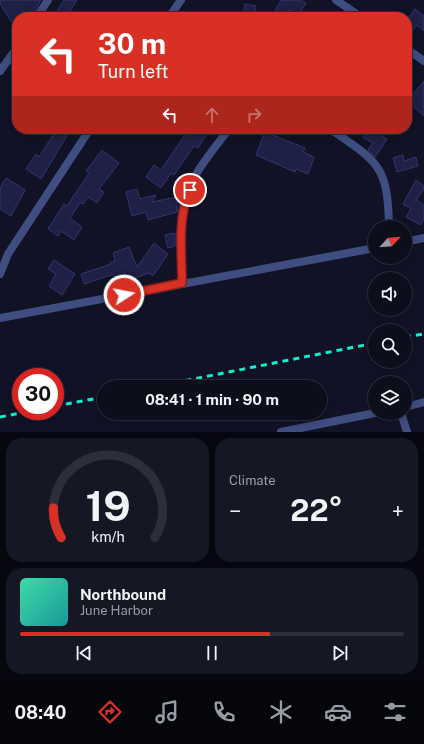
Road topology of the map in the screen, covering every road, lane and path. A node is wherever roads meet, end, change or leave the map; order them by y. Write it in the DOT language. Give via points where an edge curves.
graph roads {
  1 [pos="48,0"];
  2 [pos="181,0"];
  3 [pos="336,0"];
  4 [pos="40,12"];
  5 [pos="173,12"];
  6 [pos="354,12"];
  7 [pos="412,53"];
  8 [pos="12,55"];
  9 [pos="424,61"];
  10 [pos="0,72"];
  11 [pos="87,134"];
  12 [pos="225,134"];
  13 [pos="337,134"];
  14 [pos="389,220"];
  15 [pos="424,238"];
  16 [pos="412,241"];
  17 [pos="368,249"];
  18 [pos="0,274"];
  19 [pos="182,283"];
  20 [pos="0,318"];
  21 [pos="424,402"];
  22 [pos="412,405"];
  23 [pos="368,414"];
  24 [pos="403,420"];
  25 [pos="281,432"];
  26 [pos="406,432"];
  1 -- 4 [label="street"];
  2 -- 5 [label="street"];
  3 -- 6 [label="street"];
  7 -- 9 [label="street"];
  8 -- 10 [label="street"];
  11 -- 18 [label="street" via="8,254"];
  12 -- 19 [label="street" via="200,166 184,202"];
  13 -- 14 [label="street" via="369,156 378,168 385,181 389,200"];
  15 -- 16 [label="street"];
  17 -- 19 [label="street"];
  19 -- 20 [label="street"];
  21 -- 22 [label="street"];
  23 -- 25 [label="street"];
  24 -- 26 [label="street"];
}
